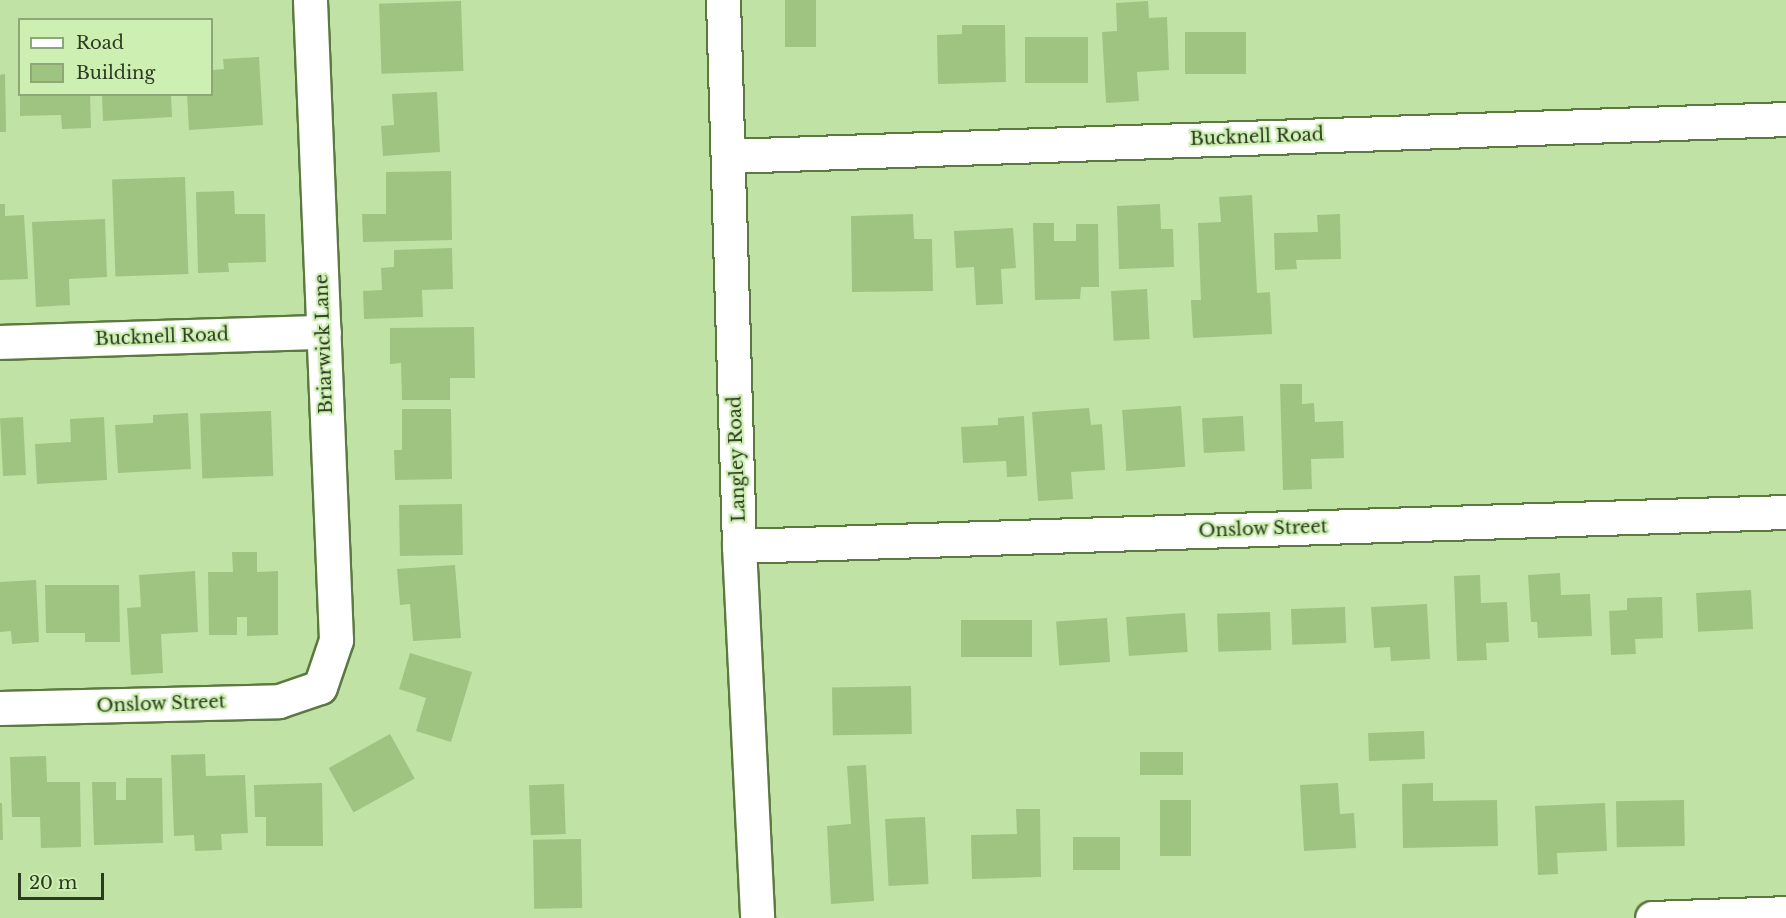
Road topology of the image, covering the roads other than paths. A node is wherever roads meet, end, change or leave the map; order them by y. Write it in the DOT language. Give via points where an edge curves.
graph roads {
  1 [pos="310,0"];
  2 [pos="723,0"];
  3 [pos="1786,119"];
  4 [pos="728,156"];
  5 [pos="324,332"];
  6 [pos="0,342"];
  7 [pos="1786,512"];
  8 [pos="739,546"];
  9 [pos="320,687"];
  10 [pos="0,708"];
  11 [pos="1786,913"];
  12 [pos="757,918"];
  13 [pos="1652,918"];
  1 -- 5 [label="street, Briarwick Lane"];
  2 -- 4 [label="street, Langley Road"];
  3 -- 4 [label="street, Bucknell Road"];
  4 -- 8 [label="street, Langley Road"];
  5 -- 6 [label="street, Bucknell Road"];
  5 -- 9 [label="street, Briarwick Lane" via="336,640"];
  7 -- 8 [label="street, Onslow Street"];
  8 -- 12 [label="street, Langley Road"];
  9 -- 10 [label="street, Onslow Street" via="279,701"];
  11 -- 13 [label="street"];
}
